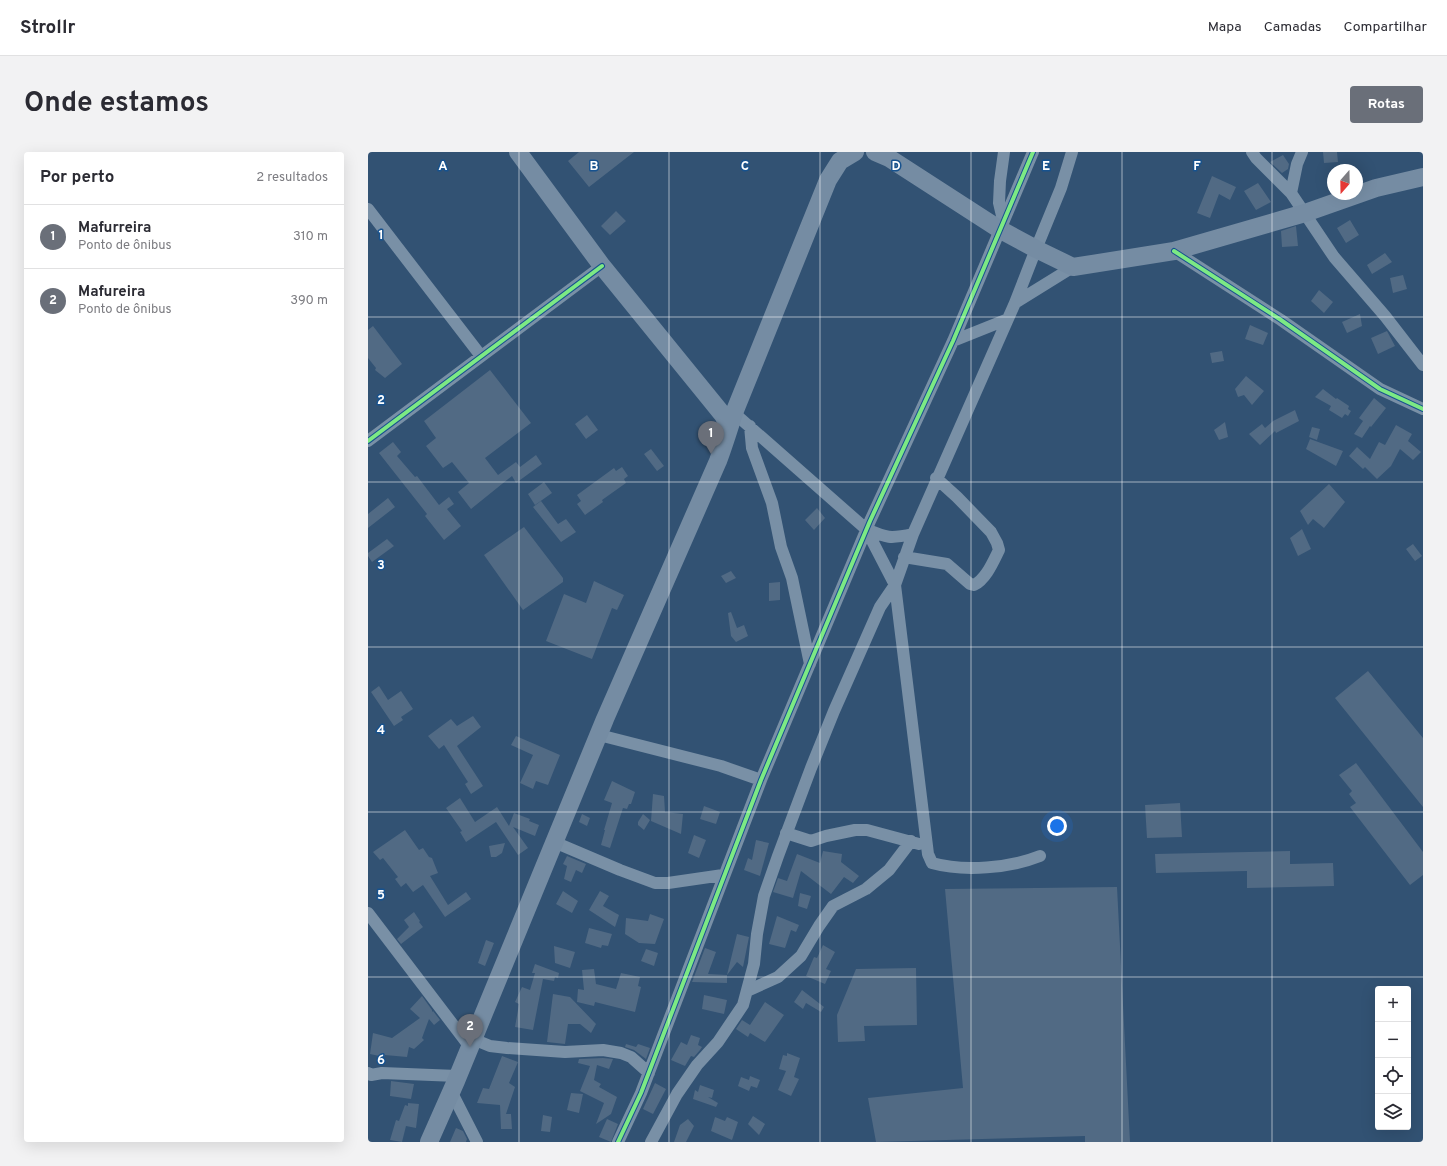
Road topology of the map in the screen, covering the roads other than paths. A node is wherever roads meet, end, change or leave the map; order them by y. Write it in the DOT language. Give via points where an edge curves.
graph roads {
  1 [pos="518,152"];
  2 [pos="855,152"];
  3 [pos="875,152"];
  4 [pos="1004,152"];
  5 [pos="1032,152"];
  6 [pos="1072,152"];
  7 [pos="1252,152"];
  8 [pos="1302,152"];
  9 [pos="1423,177"];
  10 [pos="1291,193"];
  11 [pos="368,209"];
  12 [pos="1305,213"];
  13 [pos="1001,225"];
  14 [pos="1036,249"];
  15 [pos="1174,251"];
  16 [pos="602,266"];
  17 [pos="1073,267"];
  18 [pos="1015,303"];
  19 [pos="1008,319"];
  20 [pos="953,341"];
  21 [pos="481,356"];
  22 [pos="1423,365"];
  23 [pos="1423,409"];
  24 [pos="732,420"];
  25 [pos="750,426"];
  26 [pos="368,441"];
  27 [pos="936,478"];
  28 [pos="866,529"];
  29 [pos="912,534"];
  30 [pos="904,557"];
  31 [pos="895,585"];
  32 [pos="810,664"];
  33 [pos="599,735"];
  34 [pos="761,780"];
  35 [pos="786,833"];
  36 [pos="911,841"];
  37 [pos="554,842"];
  38 [pos="927,846"];
  39 [pos="1040,856"];
  40 [pos="723,875"];
  41 [pos="368,914"];
  42 [pos="747,991"];
  43 [pos="471,1043"];
  44 [pos="368,1073"];
  45 [pos="649,1073"];
  46 [pos="454,1084"];
  47 [pos="429,1142"];
  48 [pos="477,1142"];
  49 [pos="618,1142"];
  50 [pos="651,1142"];
  1 -- 16 [label="main road"];
  2 -- 24 [label="main road" via="840,161 828,180"];
  3 -- 13 [label="main road"];
  4 -- 13 [label="street" via="999,203"];
  5 -- 13 [label="street"];
  6 -- 14 [label="street" via="1061,188"];
  7 -- 10 [label="street"];
  8 -- 10 [label="street"];
  9 -- 12 [label="main road" via="1376,188"];
  10 -- 12 [label="street"];
  11 -- 21 [label="street"];
  12 -- 15 [label="main road"];
  12 -- 22 [label="street" via="1334,257"];
  13 -- 14 [label="main road"];
  13 -- 20 [label="street"];
  14 -- 17 [label="main road"];
  14 -- 18 [label="street"];
  15 -- 17 [label="main road"];
  15 -- 23 [label="street" via="1281,320 1380,389"];
  16 -- 21 [label="street"];
  16 -- 24 [label="main road" via="723,415"];
  17 -- 18 [label="street"];
  18 -- 19 [label="street"];
  19 -- 20 [label="street"];
  19 -- 27 [label="street"];
  20 -- 28 [label="street"];
  21 -- 26 [label="street"];
  24 -- 25 [label="street"];
  24 -- 33 [label="main road" via="718,461"];
  25 -- 28 [label="street"];
  25 -- 32 [label="street" via="752,448 772,503 781,547 792,578"];
  27 -- 29 [label="street"];
  27 -- 30 [label="street" via="991,532 998,550 985,575 974,585 947,564"];
  28 -- 29 [label="street" via="886,537"];
  28 -- 31 [label="street"];
  28 -- 32 [label="street"];
  29 -- 30 [label="street"];
  30 -- 31 [label="street"];
  31 -- 35 [label="street" via="880,607 834,711"];
  31 -- 38 [label="street"];
  32 -- 34 [label="street"];
  33 -- 34 [label="street" via="721,766"];
  33 -- 37 [label="main road"];
  34 -- 40 [label="street"];
  35 -- 36 [label="street" via="811,841 855,830 867,830"];
  35 -- 42 [label="street" via="764,896 754,964"];
  36 -- 38 [label="street"];
  36 -- 42 [label="street" via="889,870 866,889 833,906 802,956 778,977"];
  37 -- 40 [label="street" via="655,882 668,883"];
  37 -- 43 [label="main road"];
  38 -- 39 [label="street" via="932,863 963,868 1024,862"];
  40 -- 45 [label="street"];
  41 -- 43 [label="street"];
  42 -- 50 [label="street" via="743,1004 718,1042 697,1065 677,1094"];
  43 -- 45 [label="street" via="564,1052 603,1050 621,1053 631,1057"];
  43 -- 46 [label="main road"];
  44 -- 46 [label="street"];
  45 -- 49 [label="street"];
  46 -- 47 [label="main road"];
  46 -- 48 [label="street"];
}
